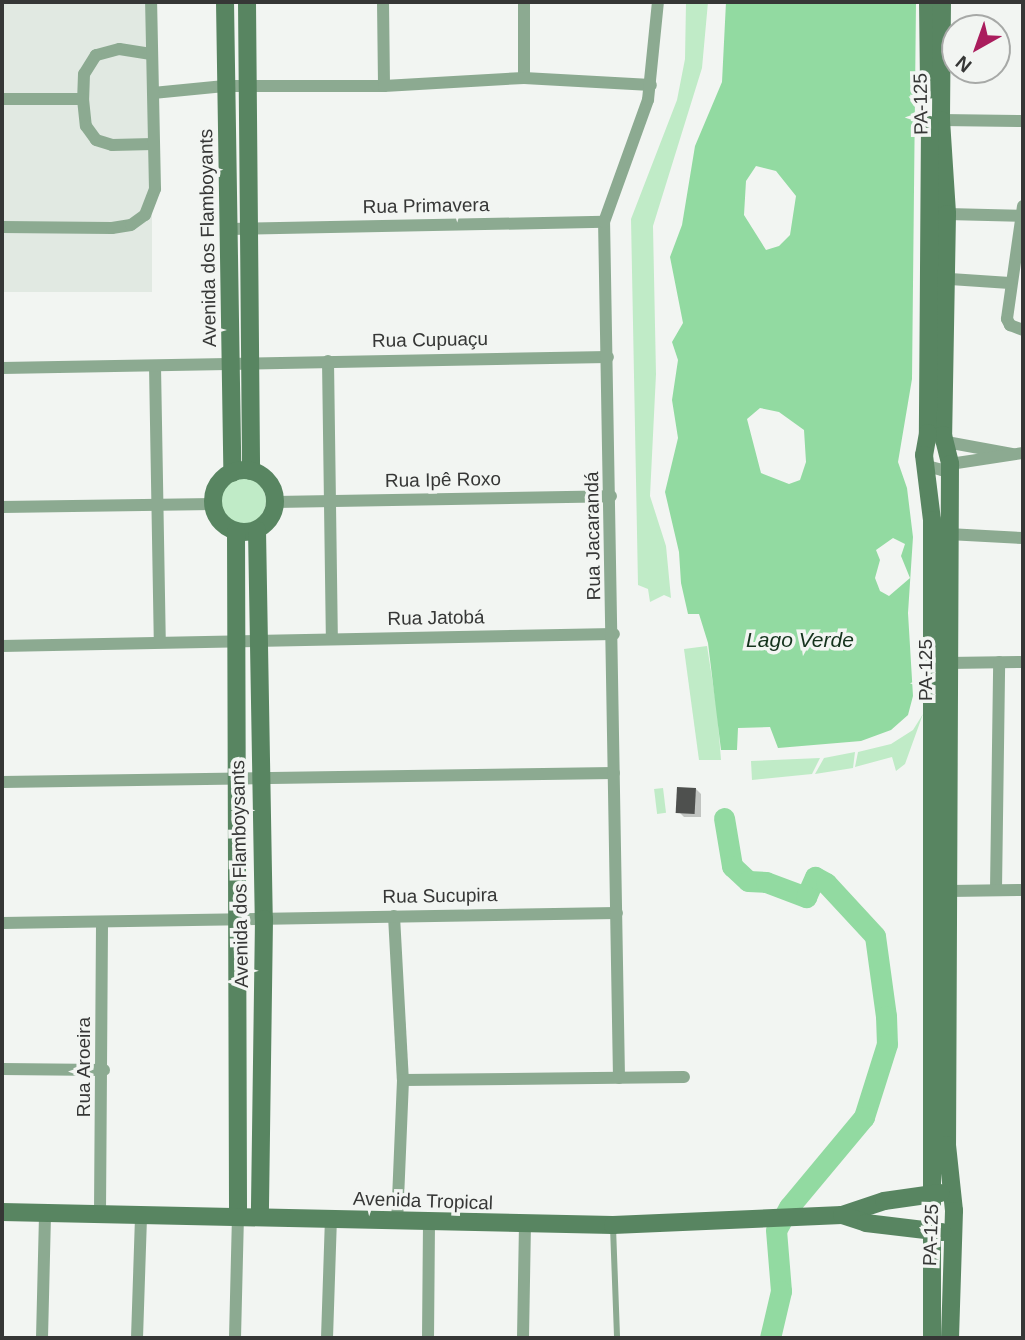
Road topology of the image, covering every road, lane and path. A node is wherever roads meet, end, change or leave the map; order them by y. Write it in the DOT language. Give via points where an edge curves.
graph roads {
  1 [pos="151,2"];
  2 [pos="225,2"];
  3 [pos="247,2"];
  4 [pos="383,2"];
  5 [pos="524,2"];
  6 [pos="658,2"];
  7 [pos="928,2"];
  8 [pos="942,2"];
  9 [pos="151,54"];
  10 [pos="524,78"];
  11 [pos="650,85"];
  12 [pos="225,86"];
  13 [pos="248,86"];
  14 [pos="384,86"];
  15 [pos="153,93"];
  16 [pos="2,99"];
  17 [pos="83,99"];
  18 [pos="941,120"];
  19 [pos="1023,121"];
  20 [pos="153,144"];
  21 [pos="1023,213"];
  22 [pos="947,214"];
  23 [pos="604,222"];
  24 [pos="2,227"];
  25 [pos="229,229"];
  26 [pos="249,229"];
  27 [pos="950,279"];
  28 [pos="1010,283"];
  29 [pos="1023,330"];
  30 [pos="608,357"];
  31 [pos="328,361"];
  32 [pos="252,362"];
  33 [pos="232,363"];
  34 [pos="155,366"];
  35 [pos="2,368"];
  36 [pos="926,444"];
  37 [pos="948,444"];
  38 [pos="1018,454"];
  39 [pos="950,464"];
  40 [pos="927,466"];
  41 [pos="251,471"];
  42 [pos="232,473"];
  43 [pos="611,496"];
  44 [pos="330,501"];
  45 [pos="275,502"];
  46 [pos="214,504"];
  47 [pos="158,506"];
  48 [pos="2,508"];
  49 [pos="257,530"];
  50 [pos="236,531"];
  51 [pos="948,534"];
  52 [pos="1023,538"];
  53 [pos="614,634"];
  54 [pos="332,638"];
  55 [pos="234,639"];
  56 [pos="259,639"];
  57 [pos="160,641"];
  58 [pos="2,646"];
  59 [pos="999,662"];
  60 [pos="1023,662"];
  61 [pos="947,663"];
  62 [pos="614,773"];
  63 [pos="260,778"];
  64 [pos="239,781"];
  65 [pos="2,782"];
  66 [pos="996,890"];
  67 [pos="1023,890"];
  68 [pos="949,891"];
  69 [pos="617,913"];
  70 [pos="394,916"];
  71 [pos="240,919"];
  72 [pos="264,919"];
  73 [pos="2,923"];
  74 [pos="102,923"];
  75 [pos="2,1069"];
  76 [pos="104,1070"];
  77 [pos="619,1077"];
  78 [pos="684,1077"];
  79 [pos="403,1080"];
  80 [pos="930,1196"];
  81 [pos="953,1196"];
  82 [pos="2,1212"];
  83 [pos="45,1212"];
  84 [pos="100,1212"];
  85 [pos="141,1215"];
  86 [pos="842,1215"];
  87 [pos="239,1217"];
  88 [pos="260,1217"];
  89 [pos="331,1220"];
  90 [pos="397,1220"];
  91 [pos="429,1223"];
  92 [pos="525,1225"];
  93 [pos="613,1225"];
  94 [pos="953,1226"];
  95 [pos="932,1230"];
  96 [pos="42,1338"];
  97 [pos="136,1338"];
  98 [pos="236,1338"];
  99 [pos="327,1338"];
  100 [pos="428,1338"];
  101 [pos="523,1338"];
  102 [pos="617,1338"];
  103 [pos="932,1338"];
  104 [pos="950,1338"];
  1 -- 9 [label="street"];
  2 -- 12 [label="street, Avenida dos Flamboyants"];
  3 -- 13 [label="street"];
  4 -- 14 [label="street"];
  5 -- 10 [label="street"];
  6 -- 11 [label="street, Rua Jacarandá"];
  7 -- 36 [label="street, PA-125 / PA-125" via="931,215"];
  8 -- 18 [label="street, PA-125 / PA-125"];
  9 -- 15 [label="street"];
  9 -- 17 [label="street" via="119,49 96,55 84,74"];
  10 -- 11 [label="street"];
  10 -- 14 [label="street"];
  11 -- 23 [label="street, Rua Jacarandá"];
  12 -- 13 [label="street"];
  12 -- 15 [label="street"];
  12 -- 25 [label="street, Avenida dos Flamboyants"];
  13 -- 14 [label="street"];
  13 -- 26 [label="street"];
  15 -- 20 [label="street"];
  16 -- 17 [label="street"];
  17 -- 20 [label="street" via="86,126 96,140 106,145"];
  18 -- 19 [label="street"];
  18 -- 22 [label="street, PA-125 / PA-125"];
  20 -- 24 [label="street" via="153,200 145,215 131,225"];
  21 -- 22 [label="street"];
  21 -- 28 [label="street"];
  22 -- 37 [label="street, PA-125 / PA-125" via="943,435"];
  23 -- 26 [label="street, Rua Primavera"];
  23 -- 30 [label="street, Rua Jacarandá"];
  25 -- 26 [label="street, Rua Primavera"];
  25 -- 33 [label="street, Avenida dos Flamboyants"];
  26 -- 32 [label="street"];
  27 -- 28 [label="street"];
  28 -- 29 [label="street" via="1007,318 1010,325"];
  30 -- 31 [label="street, Rua Cupuaçu"];
  30 -- 43 [label="street, Rua Jacarandá"];
  31 -- 32 [label="street, Rua Cupuaçu"];
  31 -- 44 [label="street"];
  32 -- 33 [label="street, Rua Cupuaçu"];
  32 -- 41 [label="street"];
  33 -- 34 [label="street"];
  33 -- 42 [label="street, Avenida dos Flamboyants"];
  34 -- 35 [label="street"];
  34 -- 47 [label="street"];
  36 -- 37 [label="street"];
  36 -- 40 [label="street, PA-125 / PA-125"];
  37 -- 38 [label="street"];
  37 -- 39 [label="street, PA-125 / PA-125"];
  38 -- 39 [label="street"];
  39 -- 40 [label="street" via="938,470"];
  39 -- 51 [label="street, PA-125 / PA-125"];
  40 -- 80 [label="street, PA-125 / PA-125" via="932,520"];
  41 -- 42 [label="street"];
  41 -- 45 [label="street" via="269,482"];
  42 -- 46 [label="street" via="218,486"];
  43 -- 44 [label="street, Rua Ipê Roxo"];
  43 -- 53 [label="street, Rua Jacarandá"];
  44 -- 45 [label="street, Rua Ipê Roxo"];
  44 -- 54 [label="street"];
  45 -- 49 [label="street" via="273,514"];
  46 -- 47 [label="street"];
  46 -- 50 [label="street" via="225,526"];
  47 -- 48 [label="street"];
  47 -- 57 [label="street"];
  49 -- 50 [label="street"];
  49 -- 56 [label="street, Avenida dos Flamboysants"];
  50 -- 55 [label="street, Avenida dos Flamboysants"];
  51 -- 52 [label="street"];
  51 -- 61 [label="street, PA-125 / PA-125"];
  53 -- 54 [label="street, Rua Jatobá"];
  53 -- 62 [label="street, Rua Jacarandá"];
  54 -- 56 [label="street, Rua Jatobá"];
  55 -- 56 [label="street, Rua Jatobá"];
  55 -- 57 [label="street"];
  55 -- 64 [label="street, Avenida dos Flamboysants"];
  56 -- 63 [label="street, Avenida dos Flamboysants"];
  57 -- 58 [label="street"];
  59 -- 60 [label="street"];
  59 -- 61 [label="street"];
  59 -- 66 [label="street"];
  61 -- 68 [label="street, PA-125 / PA-125"];
  62 -- 63 [label="street"];
  62 -- 69 [label="street, Rua Jacarandá"];
  63 -- 64 [label="street"];
  63 -- 72 [label="street, Avenida dos Flamboysants"];
  64 -- 65 [label="street"];
  64 -- 71 [label="street, Avenida dos Flamboysants"];
  66 -- 67 [label="street"];
  66 -- 68 [label="street"];
  68 -- 81 [label="street, PA-125 / PA-125" via="947,1145"];
  69 -- 70 [label="street, Rua Sucupira"];
  69 -- 77 [label="street, Rua Jacarandá"];
  70 -- 72 [label="street, Rua Sucupira"];
  70 -- 79 [label="street"];
  71 -- 72 [label="street, Rua Sucupira"];
  71 -- 74 [label="street, Rua Sucupira"];
  71 -- 87 [label="street, Avenida dos Flamboysants"];
  72 -- 88 [label="street, Avenida dos Flamboysants"];
  73 -- 74 [label="street, Rua Sucupira"];
  74 -- 76 [label="street, Rua Aroeira"];
  75 -- 76 [label="street"];
  76 -- 84 [label="street, Rua Aroeira"];
  77 -- 78 [label="street"];
  77 -- 79 [label="street"];
  79 -- 90 [label="street"];
  80 -- 81 [label="street"];
  80 -- 86 [label="street" via="884,1201"];
  80 -- 95 [label="street, PA-125 / PA-125"];
  81 -- 94 [label="street, PA-125 / PA-125"];
  82 -- 83 [label="street, Avenida Tropical"];
  83 -- 84 [label="street, Avenida Tropical"];
  83 -- 96 [label="street"];
  84 -- 85 [label="street, Avenida Tropical"];
  85 -- 87 [label="street, Avenida Tropical"];
  85 -- 97 [label="street"];
  86 -- 93 [label="street, Avenida Tropical"];
  86 -- 95 [label="street" via="866,1223"];
  87 -- 88 [label="street, Avenida Tropical"];
  87 -- 98 [label="street"];
  88 -- 89 [label="street, Avenida Tropical"];
  89 -- 90 [label="street, Avenida Tropical"];
  89 -- 99 [label="street"];
  90 -- 91 [label="street, Avenida Tropical"];
  91 -- 92 [label="street, Avenida Tropical"];
  91 -- 100 [label="street"];
  92 -- 93 [label="street, Avenida Tropical"];
  92 -- 101 [label="street"];
  93 -- 102 [label="lane"];
  94 -- 95 [label="street"];
  94 -- 104 [label="street, PA-125 / PA-125"];
  95 -- 103 [label="street, PA-125 / PA-125"];
}
